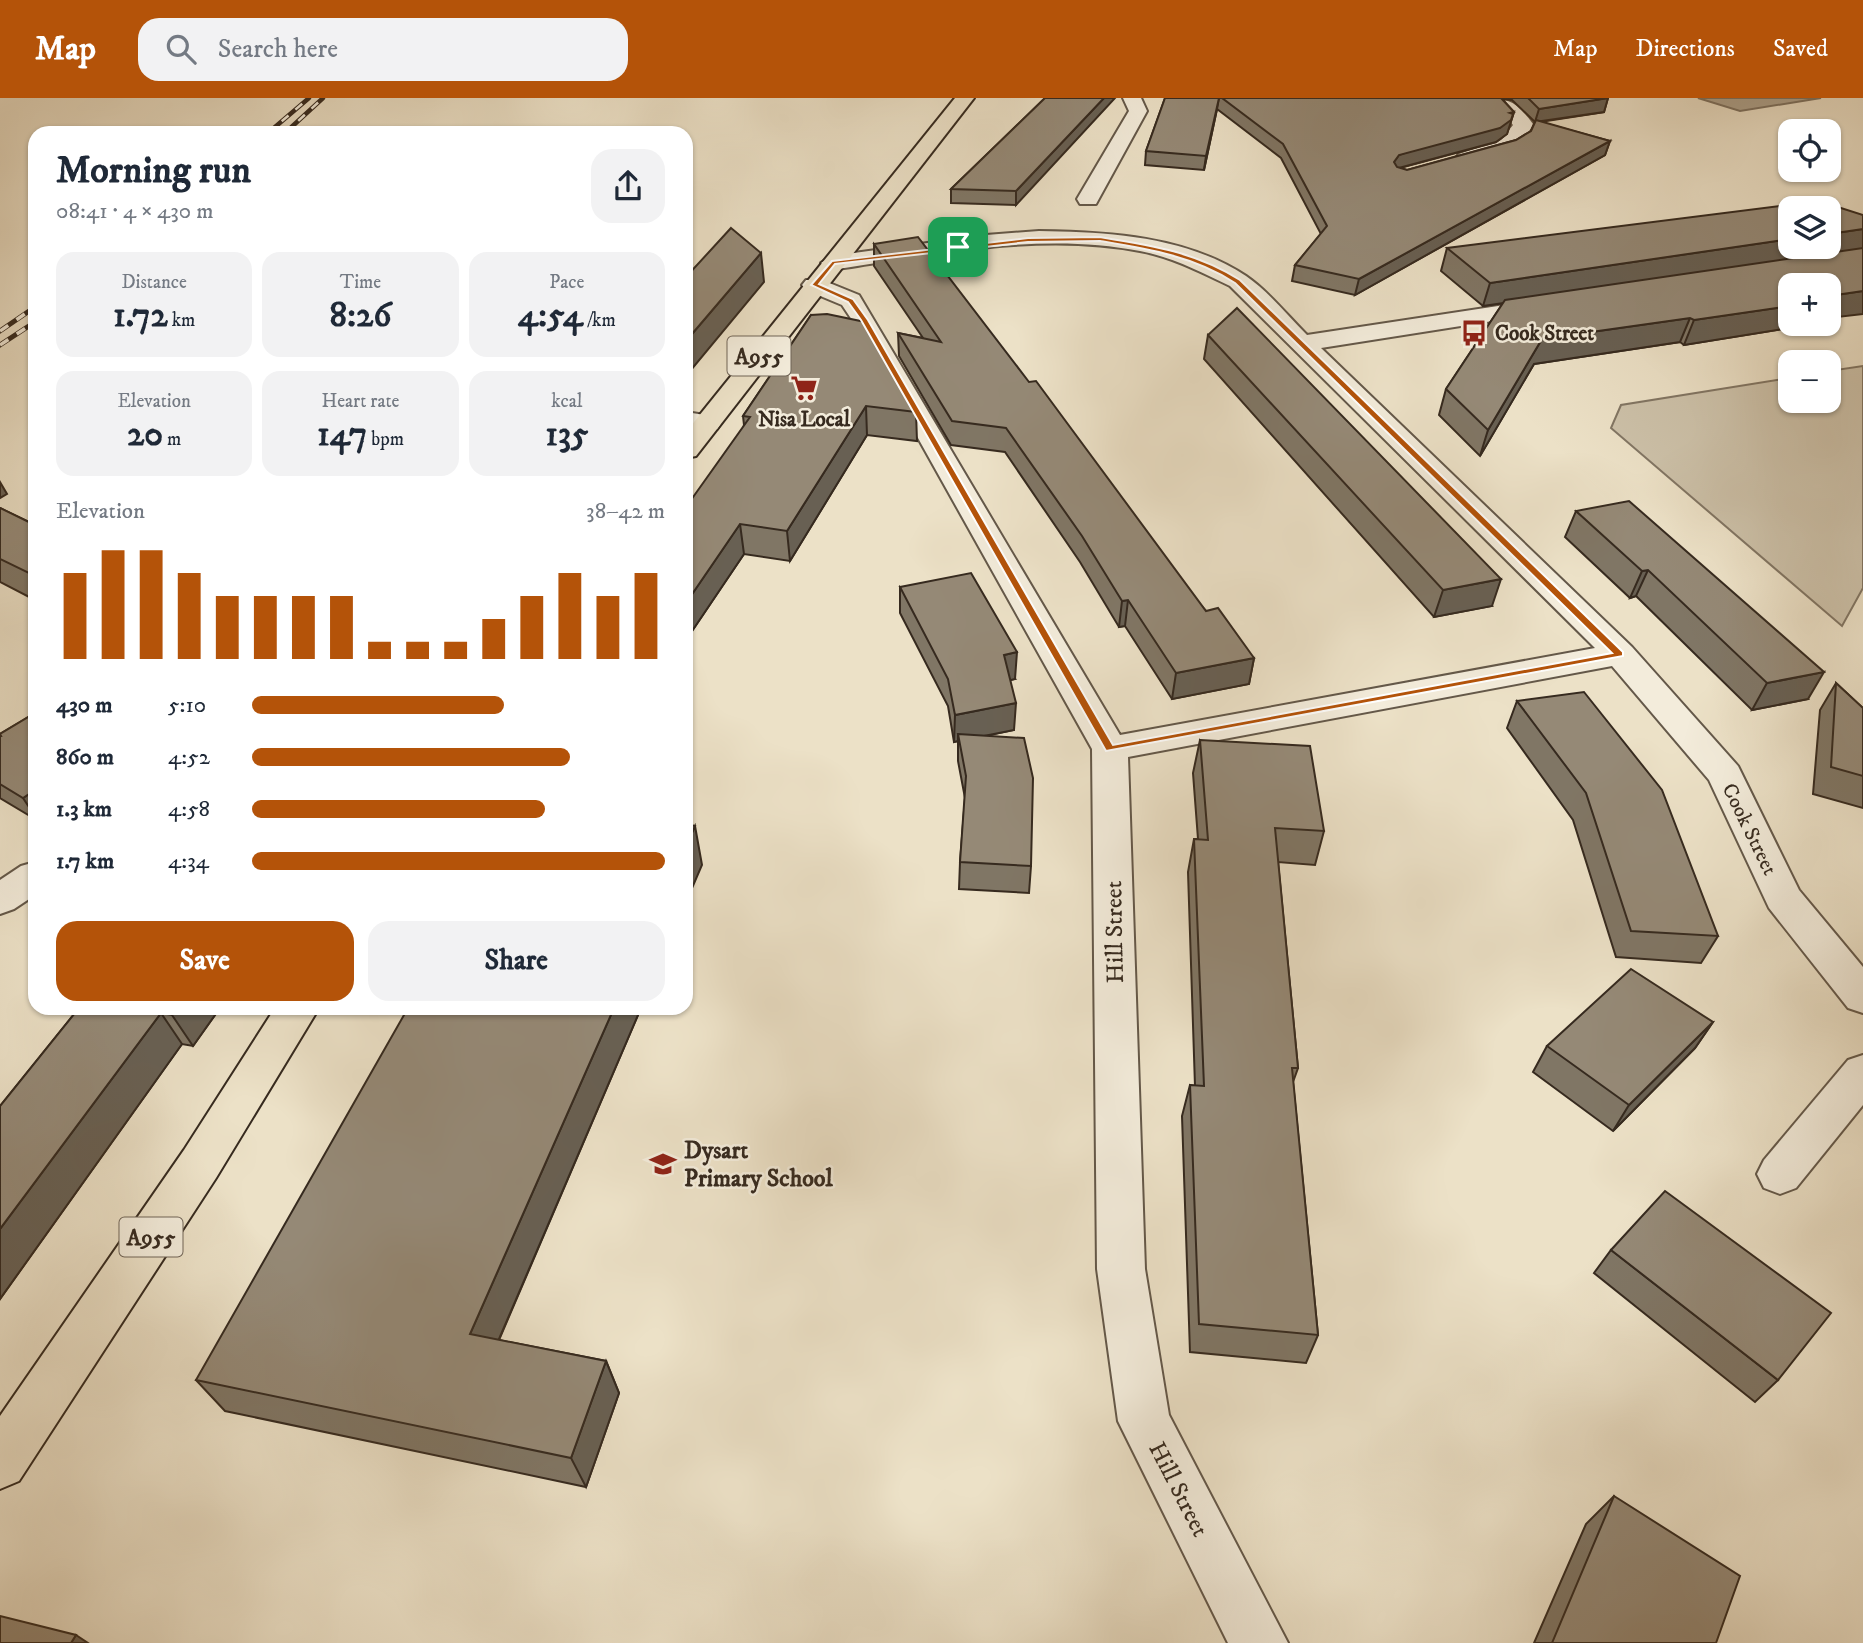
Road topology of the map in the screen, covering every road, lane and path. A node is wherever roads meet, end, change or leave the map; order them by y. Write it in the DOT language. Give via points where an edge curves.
graph roads {
  1 [pos="965,98"];
  2 [pos="1132,98"];
  3 [pos="1491,98"];
  4 [pos="1441,165"];
  5 [pos="1088,199"];
  6 [pos="823,274"];
  7 [pos="1580,301"];
  8 [pos="1303,342"];
  9 [pos="697,422"];
  10 [pos="1619,654"];
  11 [pos="1110,749"];
  12 [pos="28,881"];
  13 [pos="0,899"];
  14 [pos="1863,996"];
  15 [pos="294,1015"];
  16 [pos="1863,1073"];
  17 [pos="1780,1174"];
  18 [pos="0,1462"];
  19 [pos="1259,1643"];
  1 -- 6 [label="main road, A955"];
  2 -- 5 [label="street" via="1138,111"];
  3 -- 4 [label="street" via="1523,124 1518,139 1504,148"];
  6 -- 8 [label="street, Cook Street" via="1028,240 1122,242 1163,249 1213,266 1238,281"];
  6 -- 9 [label="main road, A955"];
  6 -- 11 [label="street, Hill Street" via="851,300 864,320"];
  7 -- 8 [label="street"];
  8 -- 10 [label="street, Cook Street"];
  10 -- 11 [label="street"];
  10 -- 14 [label="street, Cook Street" via="1725,775 1783,898"];
  11 -- 19 [label="street, Hill Street" via="1121,1269 1144,1421"];
  12 -- 13 [label="street"];
  15 -- 18 [label="main road, A955" via="200,1164"];
  16 -- 17 [label="street"];
}
